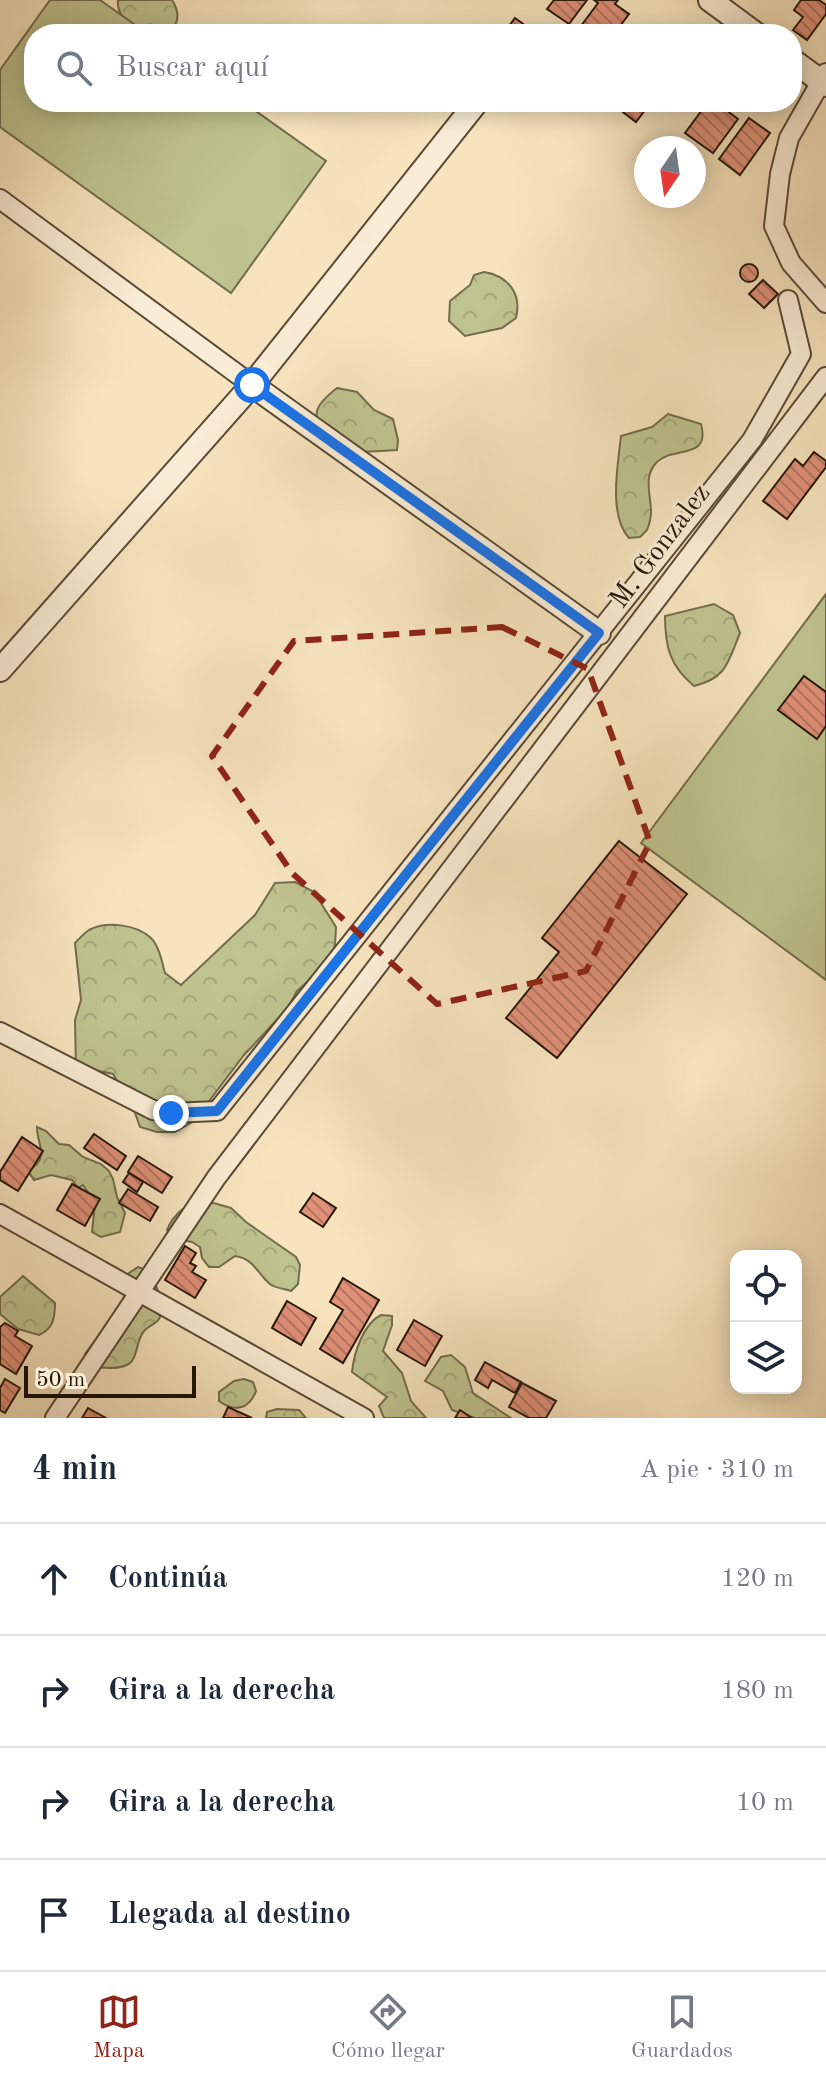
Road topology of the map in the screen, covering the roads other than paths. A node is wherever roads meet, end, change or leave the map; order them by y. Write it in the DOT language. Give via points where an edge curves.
graph roads {
  1 [pos="710,0"];
  2 [pos="742,24"];
  3 [pos="802,66"];
  4 [pos="824,79"];
  5 [pos="469,112"];
  6 [pos="0,199"];
  7 [pos="0,215"];
  8 [pos="788,300"];
  9 [pos="826,303"];
  10 [pos="826,377"];
  11 [pos="252,385"];
  12 [pos="599,633"];
  13 [pos="0,670"];
  14 [pos="0,1032"];
  15 [pos="0,1214"];
  16 [pos="140,1291"];
  17 [pos="361,1417"];
  18 [pos="55,1418"];
  1 -- 2 [label="street"];
  3 -- 4 [label="street"];
  4 -- 9 [label="street" via="789,138 774,226 791,263"];
  5 -- 11 [label="street"];
  6 -- 11 [label="street"];
  7 -- 11 [label="street"];
  8 -- 12 [label="street" via="801,354 787,379 752,440"];
  10 -- 16 [label="street, M. Gonzalez" via="216,1178"];
  11 -- 12 [label="street"];
  11 -- 13 [label="street"];
  12 -- 14 [label="street" via="217,1111 153,1110"];
  15 -- 16 [label="street"];
  16 -- 17 [label="street"];
  16 -- 18 [label="street, M. Gonzalez"];
}
